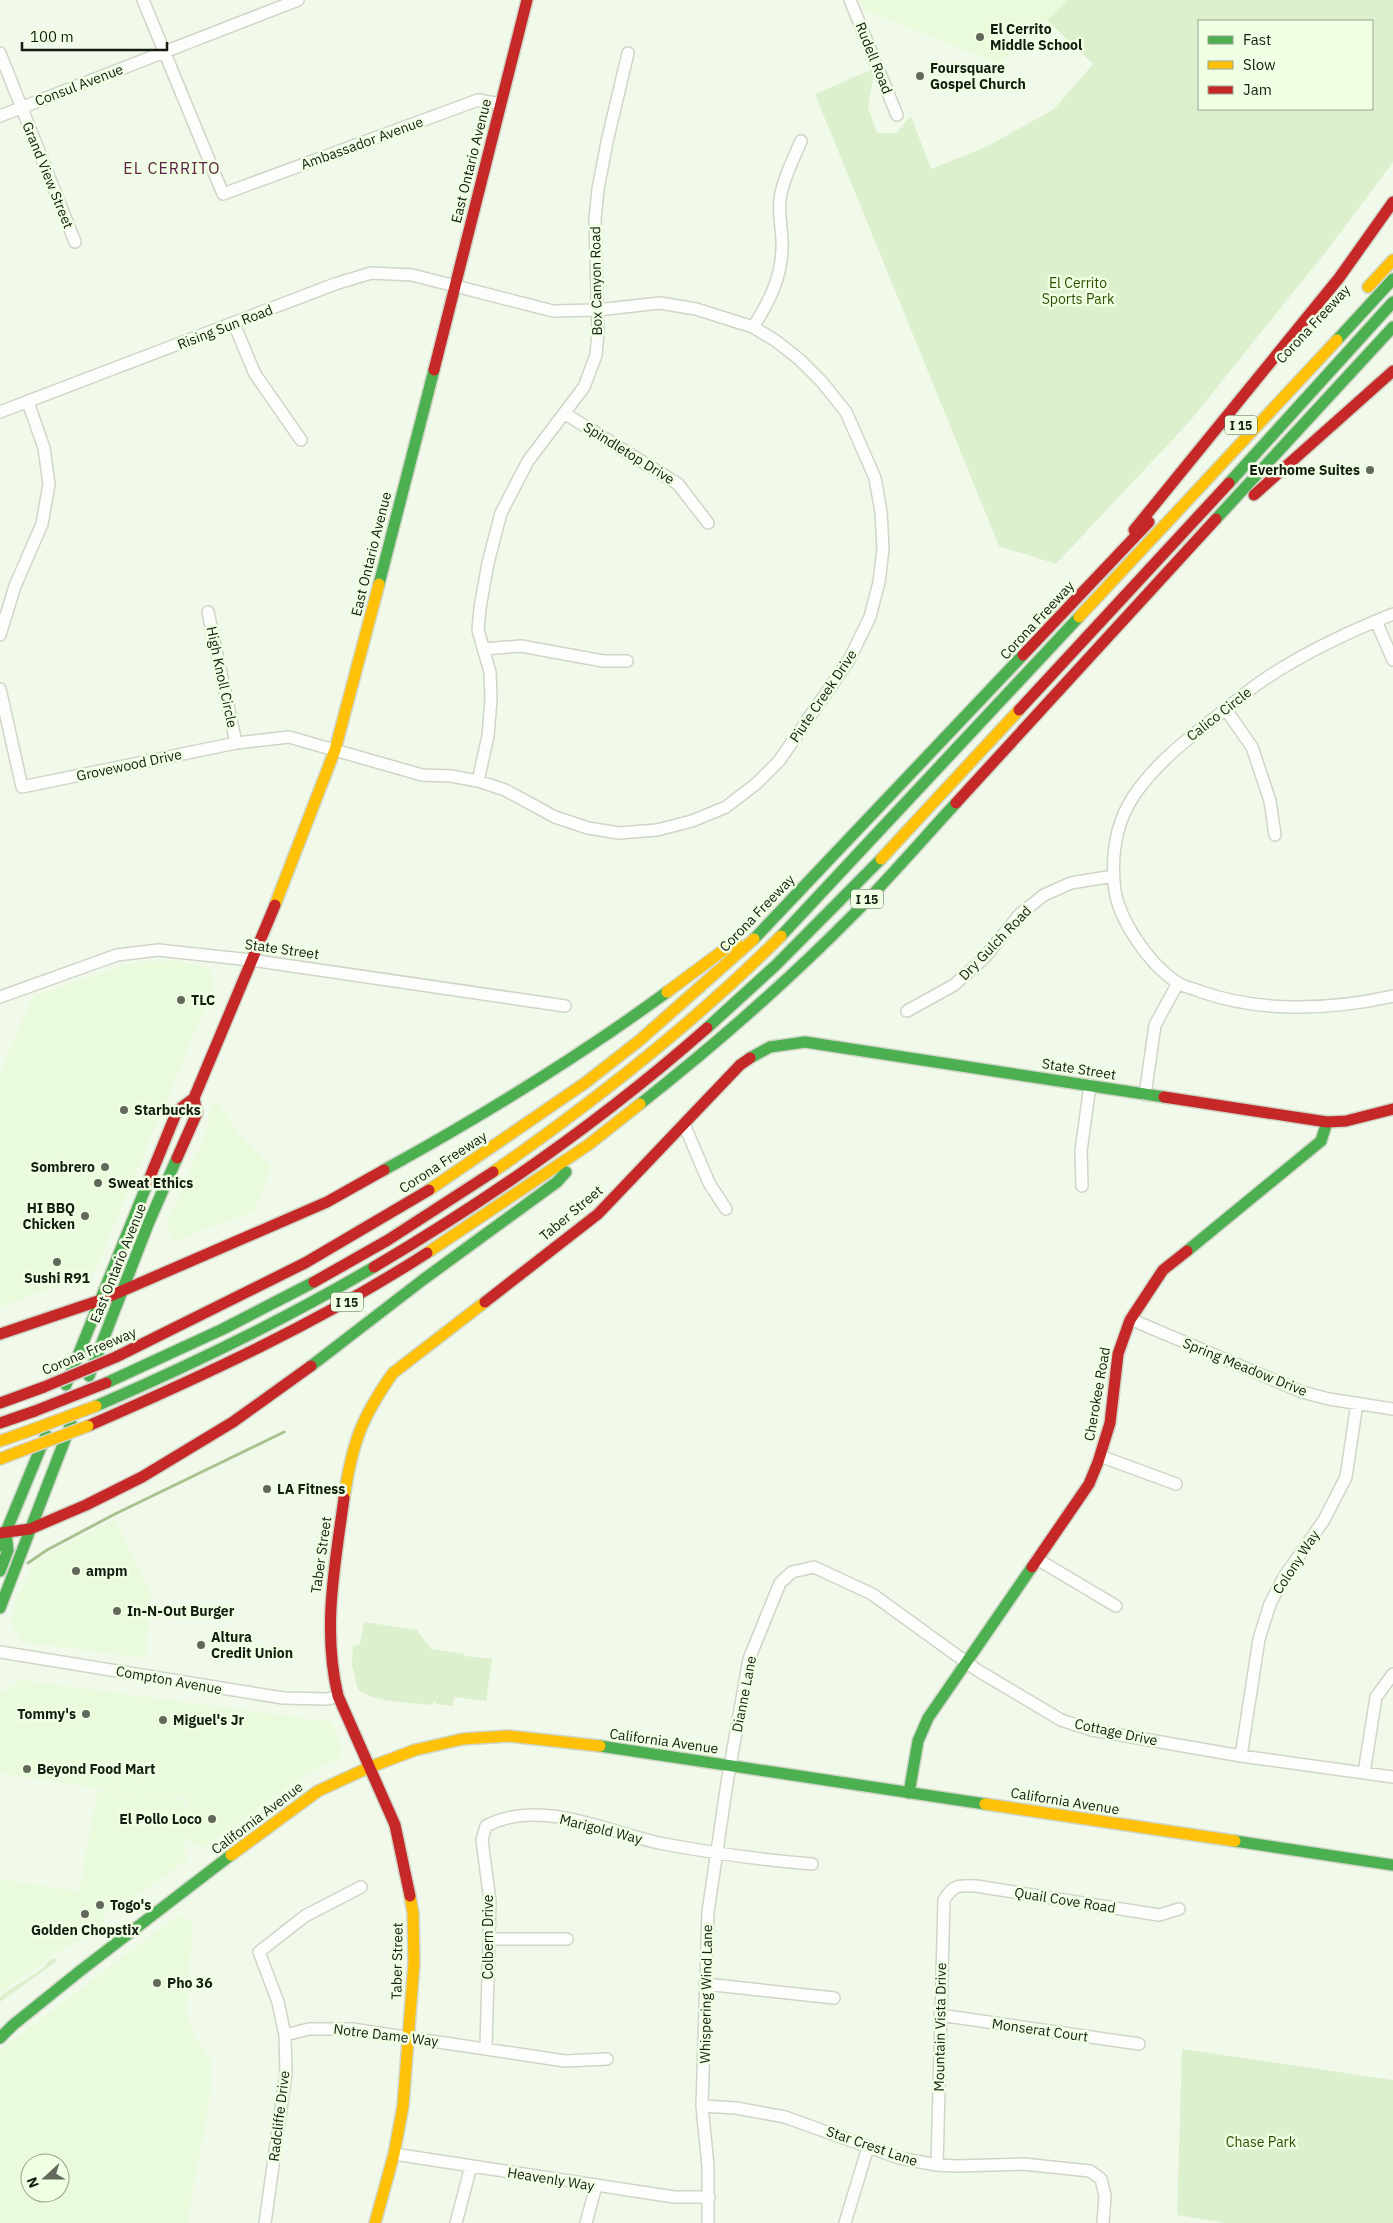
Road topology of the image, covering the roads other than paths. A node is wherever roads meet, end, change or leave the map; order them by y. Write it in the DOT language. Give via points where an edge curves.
graph roads {
  1 [pos="143,0"];
  2 [pos="298,0"];
  3 [pos="527,0"];
  4 [pos="850,0"];
  5 [pos="165,52"];
  6 [pos="0,53"];
  7 [pos="628,53"];
  8 [pos="501,104"];
  9 [pos="21,108"];
  10 [pos="897,115"];
  11 [pos="0,116"];
  12 [pos="801,141"];
  13 [pos="1393,202"];
  14 [pos="75,242"];
  15 [pos="1393,260"];
  16 [pos="1393,279"];
  17 [pos="454,287"];
  18 [pos="1360,295"];
  19 [pos="1393,302"];
  20 [pos="597,310"];
  21 [pos="1393,313"];
  22 [pos="234,324"];
  23 [pos="753,327"];
  24 [pos="1393,327"];
  25 [pos="1393,371"];
  26 [pos="1309,396"];
  27 [pos="28,402"];
  28 [pos="0,412"];
  29 [pos="564,413"];
  30 [pos="301,440"];
  31 [pos="1196,473"];
  32 [pos="708,523"];
  33 [pos="1087,589"];
  34 [pos="208,612"];
  35 [pos="1393,614"];
  36 [pos="1376,621"];
  37 [pos="1120,625"];
  38 [pos="0,635"];
  39 [pos="483,649"];
  40 [pos="1393,660"];
  41 [pos="627,661"];
  42 [pos="0,689"];
  43 [pos="1226,710"];
  44 [pos="236,743"];
  45 [pos="335,750"];
  46 [pos="478,780"];
  47 [pos="1275,835"];
  48 [pos="1113,876"];
  49 [pos="754,939"];
  50 [pos="251,960"];
  51 [pos="1178,983"];
  52 [pos="1393,996"];
  53 [pos="0,997"];
  54 [pos="565,1006"];
  55 [pos="907,1011"];
  56 [pos="760,1050"];
  57 [pos="1090,1085"];
  58 [pos="1145,1095"];
  59 [pos="194,1098"];
  60 [pos="1393,1109"];
  61 [pos="1327,1122"];
  62 [pos="684,1124"];
  63 [pos="588,1145"];
  64 [pos="159,1151"];
  65 [pos="1082,1186"];
  66 [pos="160,1198"];
  67 [pos="726,1209"];
  68 [pos="124,1289"];
  69 [pos="101,1300"];
  70 [pos="1130,1319"];
  71 [pos="0,1334"];
  72 [pos="1357,1402"];
  73 [pos="0,1403"];
  74 [pos="1393,1409"];
  75 [pos="0,1423"];
  76 [pos="0,1441"];
  77 [pos="1100,1456"];
  78 [pos="0,1459"];
  79 [pos="1176,1484"];
  80 [pos="30,1529"];
  81 [pos="3,1533"];
  82 [pos="0,1546"];
  83 [pos="1037,1559"];
  84 [pos="0,1571"];
  85 [pos="792,1572"];
  86 [pos="1116,1606"];
  87 [pos="0,1608"];
  88 [pos="0,1652"];
  89 [pos="966,1662"];
  90 [pos="1393,1674"];
  91 [pos="338,1696"];
  92 [pos="1241,1756"];
  93 [pos="731,1766"];
  94 [pos="370,1767"];
  95 [pos="1364,1773"];
  96 [pos="1393,1777"];
  97 [pos="909,1793"];
  98 [pos="486,1826"];
  99 [pos="717,1852"];
  100 [pos="812,1864"];
  101 [pos="1393,1865"];
  102 [pos="361,1887"];
  103 [pos="950,1890"];
  104 [pos="1179,1908"];
  105 [pos="489,1939"];
  106 [pos="567,1939"];
  107 [pos="705,1984"];
  108 [pos="834,1998"];
  109 [pos="940,2016"];
  110 [pos="0,2025"];
  111 [pos="13,2025"];
  112 [pos="285,2035"];
  113 [pos="410,2036"];
  114 [pos="0,2038"];
  115 [pos="1139,2044"];
  116 [pos="486,2048"];
  117 [pos="607,2058"];
  118 [pos="702,2106"];
  119 [pos="868,2147"];
  120 [pos="394,2154"];
  121 [pos="937,2165"];
  122 [pos="471,2166"];
  123 [pos="596,2186"];
  124 [pos="709,2197"];
  125 [pos="265,2223"];
  126 [pos="375,2223"];
  127 [pos="456,2223"];
  128 [pos="586,2223"];
  129 [pos="708,2223"];
  130 [pos="846,2223"];
  131 [pos="1103,2223"];
  1 -- 5 [label="street"];
  2 -- 5 [label="street, Consul Avenue"];
  3 -- 8 [label="main road, East Ontario Avenue"];
  4 -- 10 [label="street, Rudell Road"];
  5 -- 8 [label="street, Ambassador Avenue" via="223,194 478,100"];
  5 -- 9 [label="street, Consul Avenue"];
  6 -- 9 [label="street, Grand View Street"];
  7 -- 20 [label="street, Box Canyon Road" via="598,189 595,220"];
  8 -- 17 [label="main road, East Ontario Avenue"];
  9 -- 11 [label="street, Consul Avenue"];
  9 -- 14 [label="street, Grand View Street"];
  12 -- 23 [label="street" via="784,180 780,200 782,250 778,278 769,302"];
  13 -- 33 [label="main road" via="1339,278"];
  15 -- 18 [label="main road, Corona Freeway"];
  16 -- 75 [label="main road, bridge" via="809,908 721,994 634,1066 555,1127 405,1228 337,1269 181,1349 106,1383"];
  17 -- 20 [label="street, Piute Creek Drive" via="553,311"];
  17 -- 22 [label="street, Rising Sun Road" via="412,275 371,273"];
  17 -- 45 [label="main road, East Ontario Avenue"];
  19 -- 26 [label="main road"];
  20 -- 23 [label="street, Piute Creek Drive" via="660,303 696,309"];
  20 -- 29 [label="street, Box Canyon Road" via="596,355 584,387"];
  21 -- 26 [label="main road" via="1333,376"];
  22 -- 27 [label="street, Rising Sun Road"];
  22 -- 30 [label="street" via="255,374"];
  23 -- 46 [label="street, Piute Creek Drive" via="799,359 822,382 846,412 875,478 883,549 879,582 870,617 850,660 779,761 726,807 692,821 657,830 619,833 588,828 555,817 505,790"];
  24 -- 37 [label="main road, I 15"];
  25 -- 37 [label="main road" via="1263,487"];
  26 -- 76 [label="main road, bridge" via="876,865 692,1040 586,1125 469,1208 373,1268 270,1325 186,1367 96,1406"];
  27 -- 28 [label="street, Rising Sun Road"];
  27 -- 38 [label="street" via="44,448 49,484 42,524 15,586"];
  29 -- 32 [label="street, Spindletop Drive" via="678,484"];
  29 -- 39 [label="street, Box Canyon Road" via="528,461 501,513 480,608 478,630"];
  31 -- 33 [label="main road, Corona Freeway"];
  33 -- 49 [label="main road, Corona Freeway"];
  34 -- 44 [label="street, High Knoll Circle"];
  35 -- 36 [label="street, Calico Circle"];
  36 -- 40 [label="street"];
  36 -- 43 [label="street, Calico Circle" via="1304,654 1263,680"];
  37 -- 63 [label="main road, I 15" via="848,919 770,996 708,1050"];
  39 -- 41 [label="street" via="521,646 603,661"];
  39 -- 46 [label="street, Box Canyon Road" via="490,672 491,699 488,736"];
  42 -- 44 [label="street, Grovewood Drive" via="22,787"];
  43 -- 47 [label="street" via="1252,747 1270,801"];
  43 -- 48 [label="street, Calico Circle" via="1180,744 1153,771 1133,798 1118,832"];
  44 -- 45 [label="street, Grovewood Drive" via="289,737"];
  45 -- 46 [label="street, Piute Creek Drive" via="422,774"];
  45 -- 50 [label="main road, East Ontario Avenue" via="292,865"];
  48 -- 51 [label="street, Calico Circle" via="1117,902 1126,925 1142,949"];
  48 -- 55 [label="street, Dry Gulch Road" via="1071,883 1044,895 1020,914 985,957 954,985"];
  49 -- 68 [label="main road" via="729,946 611,1032 470,1123 327,1202"];
  49 -- 73 [label="main road, Corona Freeway, bridge" via="608,1065 440,1184 305,1263 218,1308 116,1357"];
  50 -- 53 [label="street, State Street" via="158,950 117,955"];
  50 -- 54 [label="street, State Street"];
  50 -- 59 [label="main road, East Ontario Avenue"];
  51 -- 52 [label="street" via="1215,996 1306,1008"];
  51 -- 58 [label="street" via="1155,1025"];
  56 -- 57 [label="main road, State Street" via="779,1044 805,1042"];
  56 -- 62 [label="main road, Taber Street" via="740,1065"];
  57 -- 58 [label="main road, State Street"];
  57 -- 65 [label="street" via="1081,1151"];
  58 -- 61 [label="main road, State Street"];
  59 -- 64 [label="main road, East Ontario Avenue" via="177,1111"];
  59 -- 66 [label="main road, East Ontario Avenue" via="197,1113"];
  60 -- 61 [label="main road, State Street" via="1346,1121"];
  61 -- 70 [label="main road, Cherokee Road" via="1321,1141 1163,1270"];
  62 -- 67 [label="street" via="709,1182"];
  62 -- 91 [label="main road, Taber Street" via="598,1214 393,1373 374,1399 355,1444 349,1470 329,1609 329,1647"];
  63 -- 78 [label="main road, I 15, bridge" via="382,1282 287,1335 88,1426"];
  63 -- 80 [label="main road" via="558,1182 233,1422 142,1476"];
  64 -- 66 [label="main road" via="167,1162"];
  64 -- 69 [label="main road, East Ontario Avenue"];
  66 -- 68 [label="main road, East Ontario Avenue"];
  68 -- 69 [label="main road"];
  68 -- 80 [label="main road, East Ontario Avenue"];
  69 -- 71 [label="main road"];
  69 -- 81 [label="main road, East Ontario Avenue"];
  70 -- 72 [label="street, Spring Meadow Drive" via="1302,1392"];
  70 -- 77 [label="main road, Cherokee Road" via="1118,1354 1110,1424"];
  72 -- 74 [label="street, Spring Meadow Drive"];
  72 -- 92 [label="street, Colony Way" via="1346,1477 1324,1520 1284,1577 1267,1613 1259,1639"];
  77 -- 79 [label="street"];
  77 -- 83 [label="main road, Cherokee Road" via="1089,1484"];
  80 -- 81 [label="main road"];
  80 -- 87 [label="main road, East Ontario Avenue"];
  81 -- 82 [label="main road, East Ontario Avenue"];
  81 -- 84 [label="main road" via="8,1550"];
  83 -- 86 [label="street"];
  83 -- 89 [label="main road, Cherokee Road"];
  85 -- 89 [label="street, Cottage Drive" via="814,1567 872,1594"];
  85 -- 93 [label="street, Dianne Lane" via="780,1583 749,1659"];
  88 -- 91 [label="street, Compton Avenue" via="283,1698 328,1699"];
  89 -- 92 [label="street, Cottage Drive" via="1061,1720 1092,1730"];
  89 -- 97 [label="main road, Cherokee Road" via="928,1718 918,1741"];
  90 -- 95 [label="street" via="1376,1698"];
  91 -- 94 [label="main road, Taber Street"];
  92 -- 95 [label="street, Cottage Drive"];
  93 -- 94 [label="main road, California Avenue" via="564,1741 508,1736 463,1739 415,1750"];
  93 -- 97 [label="main road, California Avenue"];
  93 -- 99 [label="street, Whispering Wind Lane"];
  94 -- 111 [label="main road, California Avenue" via="318,1791 279,1818"];
  94 -- 113 [label="main road, Taber Street" via="395,1826 413,1913"];
  95 -- 96 [label="street, Cottage Drive"];
  97 -- 101 [label="main road, California Avenue"];
  98 -- 99 [label="street, Marigold Way" via="499,1819 520,1816 576,1820 636,1838"];
  98 -- 105 [label="street, Colbern Drive" via="482,1840 490,1901"];
  99 -- 100 [label="street, Marigold Way"];
  99 -- 107 [label="street, Whispering Wind Lane" via="708,1912"];
  102 -- 112 [label="street, Radcliffe Drive" via="305,1916 259,1952 278,2002"];
  103 -- 104 [label="street, Quail Cove Road" via="961,1885 976,1886 1159,1915"];
  103 -- 109 [label="street, Mountain Vista Drive" via="944,1900"];
  105 -- 106 [label="street"];
  105 -- 116 [label="street, Colbern Drive"];
  107 -- 108 [label="street"];
  107 -- 118 [label="street, Whispering Wind Lane"];
  109 -- 115 [label="street, Monserat Court"];
  109 -- 121 [label="street, Mountain Vista Drive"];
  110 -- 111 [label="main road"];
  111 -- 114 [label="main road, California Avenue"];
  112 -- 113 [label="street, Notre Dame Way" via="297,2031 352,2028"];
  112 -- 125 [label="street, Radcliffe Drive" via="286,2073"];
  113 -- 116 [label="street, Notre Dame Way"];
  113 -- 120 [label="main road, Taber Street"];
  116 -- 117 [label="street, Notre Dame Way" via="565,2061"];
  118 -- 119 [label="street, Star Crest Lane" via="785,2117"];
  118 -- 124 [label="street, Whispering Wind Lane"];
  119 -- 121 [label="street, Star Crest Lane" via="899,2158"];
  119 -- 130 [label="street"];
  120 -- 122 [label="street, Heavenly Way"];
  120 -- 126 [label="main road, Taber Street"];
  121 -- 131 [label="street, Star Crest Lane" via="1023,2164 1090,2171 1101,2179 1105,2196"];
  122 -- 123 [label="street, Heavenly Way"];
  122 -- 127 [label="street"];
  123 -- 124 [label="street, Heavenly Way" via="674,2197"];
  123 -- 128 [label="street"];
  124 -- 129 [label="street, Whispering Wind Lane"];
}
